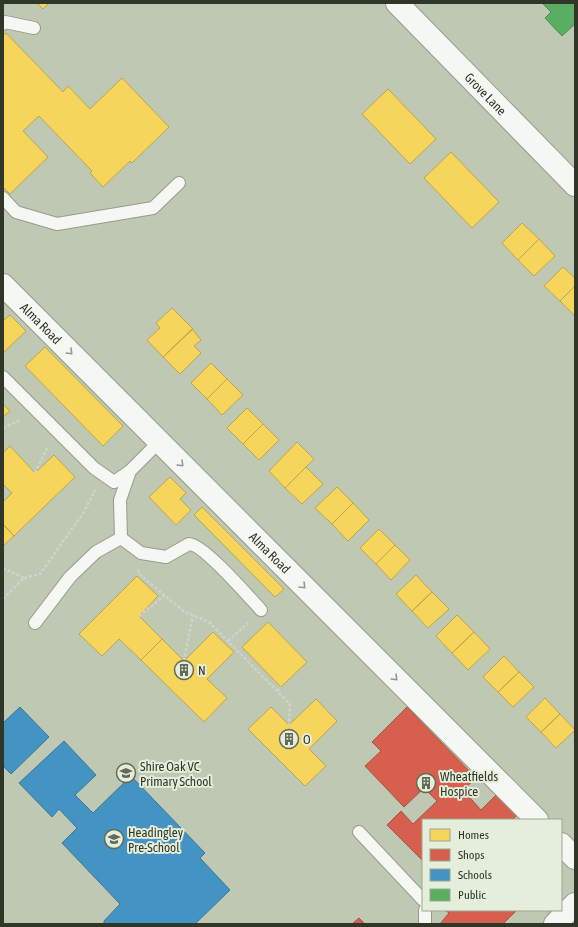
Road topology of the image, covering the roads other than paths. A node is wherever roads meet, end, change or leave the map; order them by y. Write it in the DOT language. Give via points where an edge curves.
graph roads {
  1 [pos="397,3"];
  2 [pos="3,24"];
  3 [pos="34,28"];
  4 [pos="179,183"];
  5 [pos="575,184"];
  6 [pos="3,198"];
  7 [pos="3,285"];
  8 [pos="3,377"];
  9 [pos="159,442"];
  10 [pos="130,471"];
  11 [pos="121,538"];
  12 [pos="261,610"];
  13 [pos="35,623"];
  14 [pos="536,819"];
  15 [pos="359,832"];
  16 [pos="562,845"];
  17 [pos="575,858"];
  18 [pos="422,899"];
  19 [pos="575,904"];
  20 [pos="425,911"];
  21 [pos="425,924"];
  22 [pos="555,924"];
  1 -- 5 [label="street, Grove Lane"];
  2 -- 3 [label="lane" via="5,22"];
  4 -- 6 [label="lane" via="153,208 57,224 16,212"];
  7 -- 9 [label="street, Alma Road, one-way"];
  8 -- 10 [label="lane" via="103,475 114,482"];
  9 -- 10 [label="lane"];
  9 -- 14 [label="street, Alma Road, one-way"];
  10 -- 11 [label="lane" via="120,500"];
  11 -- 12 [label="lane" via="141,553 166,557 193,544 206,553"];
  11 -- 13 [label="lane" via="96,552 70,577"];
  15 -- 18 [label="lane"];
  16 -- 17 [label="street"];
  19 -- 22 [label="street"];
  20 -- 21 [label="lane"];
}
